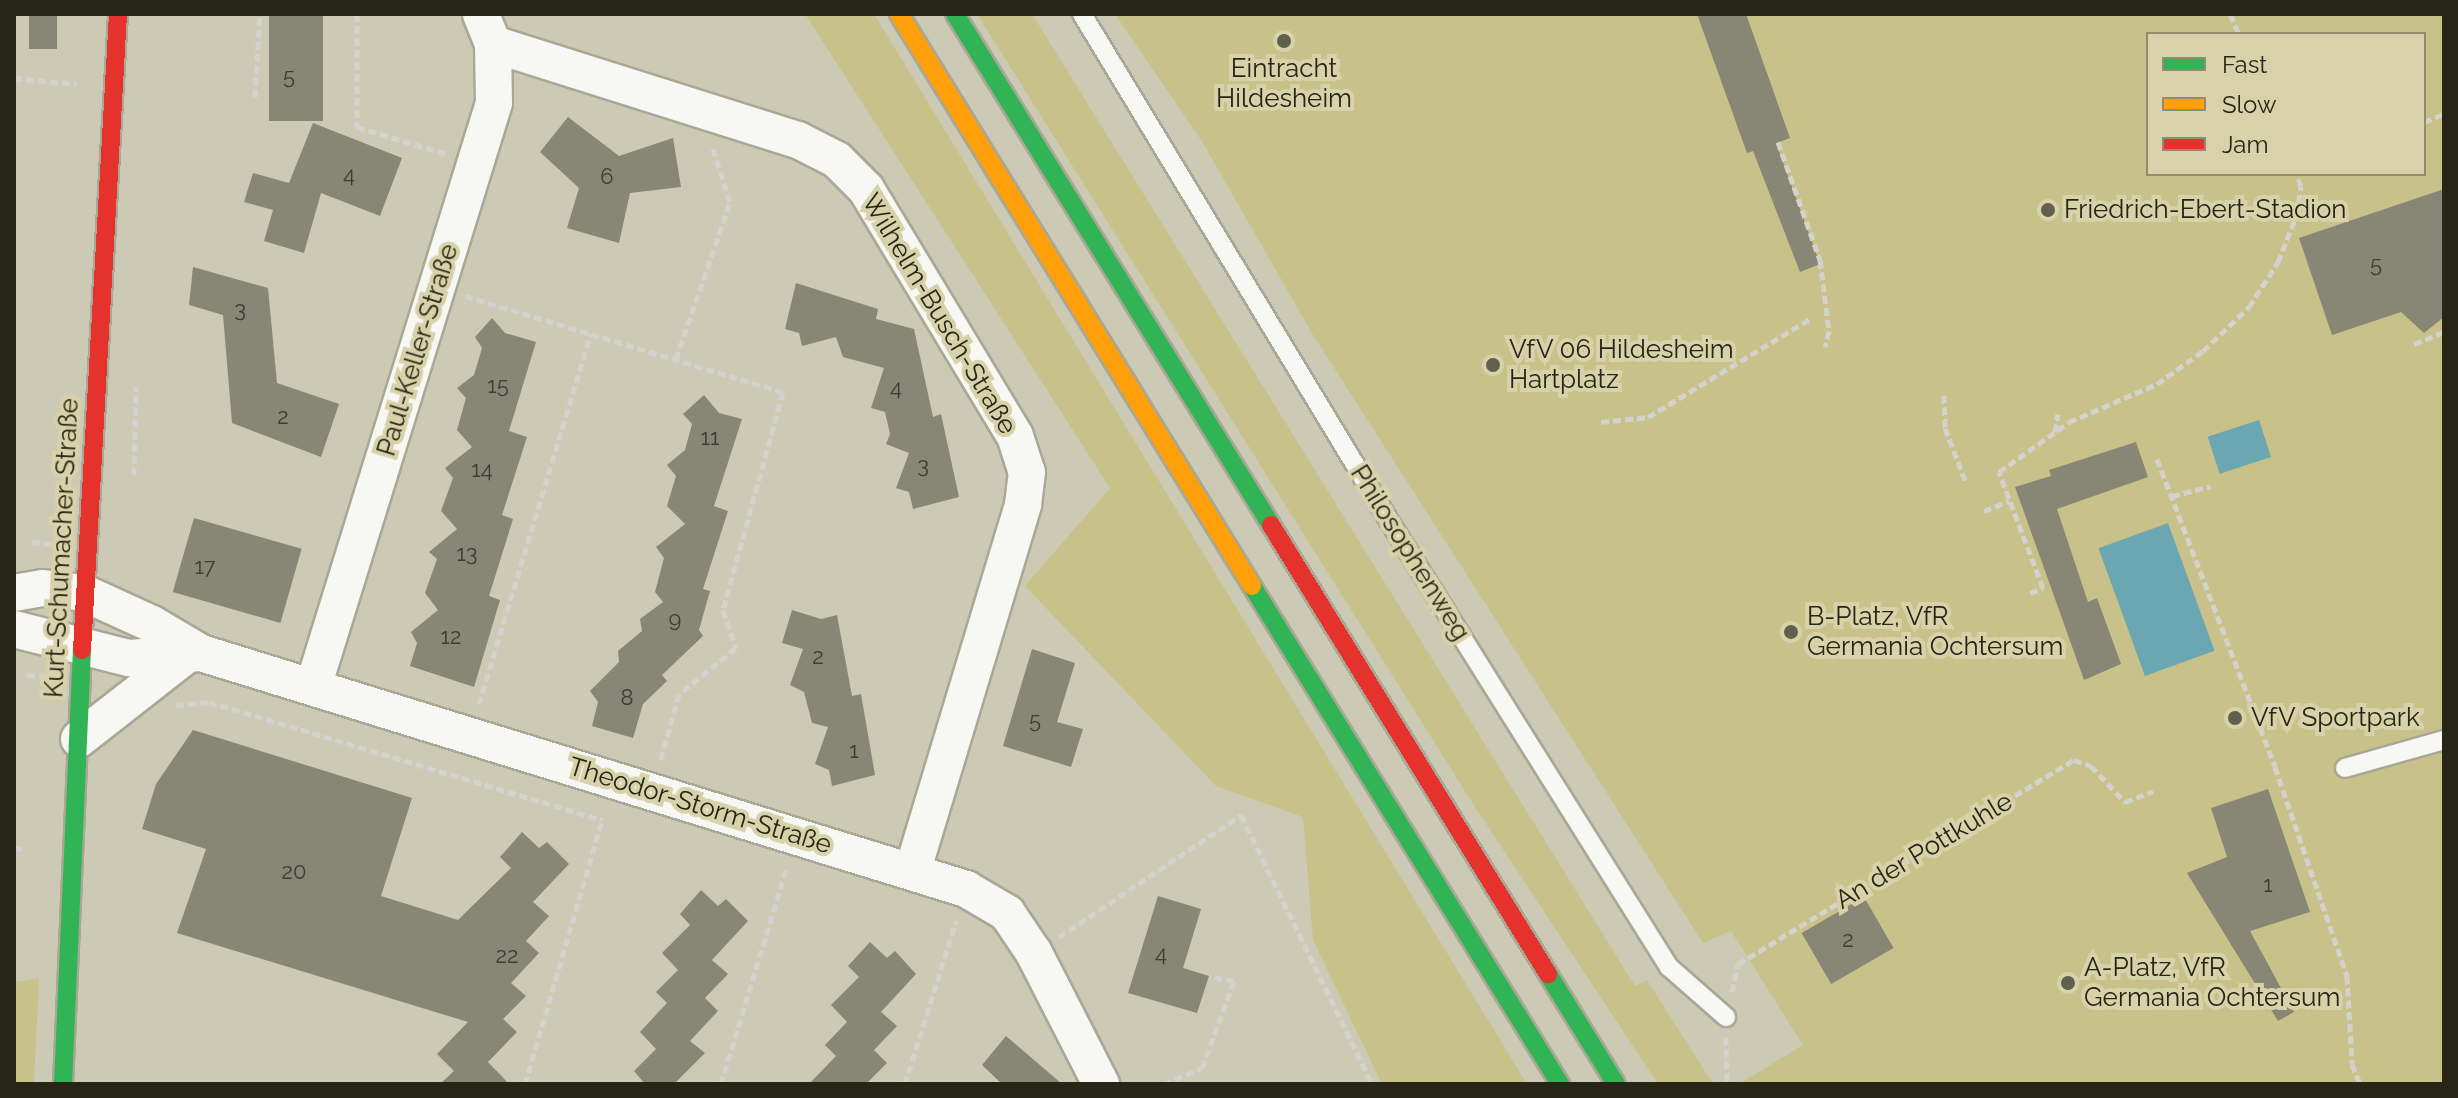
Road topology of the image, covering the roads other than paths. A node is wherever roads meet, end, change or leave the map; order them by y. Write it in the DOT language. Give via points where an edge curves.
graph roads {
  1 [pos="118,14"];
  2 [pos="899,14"];
  3 [pos="955,14"];
  4 [pos="1082,14"];
  5 [pos="487,29"];
  6 [pos="14,593"];
  7 [pos="84,593"];
  8 [pos="14,629"];
  9 [pos="82,647"];
  10 [pos="192,655"];
  11 [pos="314,684"];
  12 [pos="79,739"];
  13 [pos="2444,740"];
  14 [pos="2345,768"];
  15 [pos="912,872"];
  16 [pos="1726,1017"];
  17 [pos="63,1084"];
  18 [pos="1101,1084"];
  19 [pos="1560,1084"];
  20 [pos="1616,1084"];
  1 -- 7 [label="main road, Kurt-Schumacher-Straße"];
  2 -- 19 [label="main road"];
  3 -- 20 [label="main road"];
  4 -- 16 [label="lane, Philosophenweg" via="1388,519 1669,967"];
  5 -- 11 [label="street, Paul-Keller-Straße" via="494,103"];
  5 -- 15 [label="street, Wilhelm-Busch-Straße" via="798,140 837,160 866,189 1015,436 1027,472 1023,505"];
  6 -- 7 [label="street" via="43,588"];
  7 -- 9 [label="main road, Kurt-Schumacher-Straße"];
  7 -- 10 [label="street, Theodor-Storm-Straße"];
  8 -- 9 [label="street, Theodor-Storm-Straße"];
  9 -- 10 [label="street, Theodor-Storm-Straße" via="129,658"];
  9 -- 12 [label="main road, Kurt-Schumacher-Straße"];
  10 -- 11 [label="street, Theodor-Storm-Straße"];
  10 -- 12 [label="street"];
  11 -- 15 [label="street, Theodor-Storm-Straße"];
  12 -- 17 [label="main road, Kurt-Schumacher-Straße"];
  13 -- 14 [label="lane"];
  15 -- 18 [label="street, Theodor-Storm-Straße" via="966,889 1007,913 1034,953"];
}
